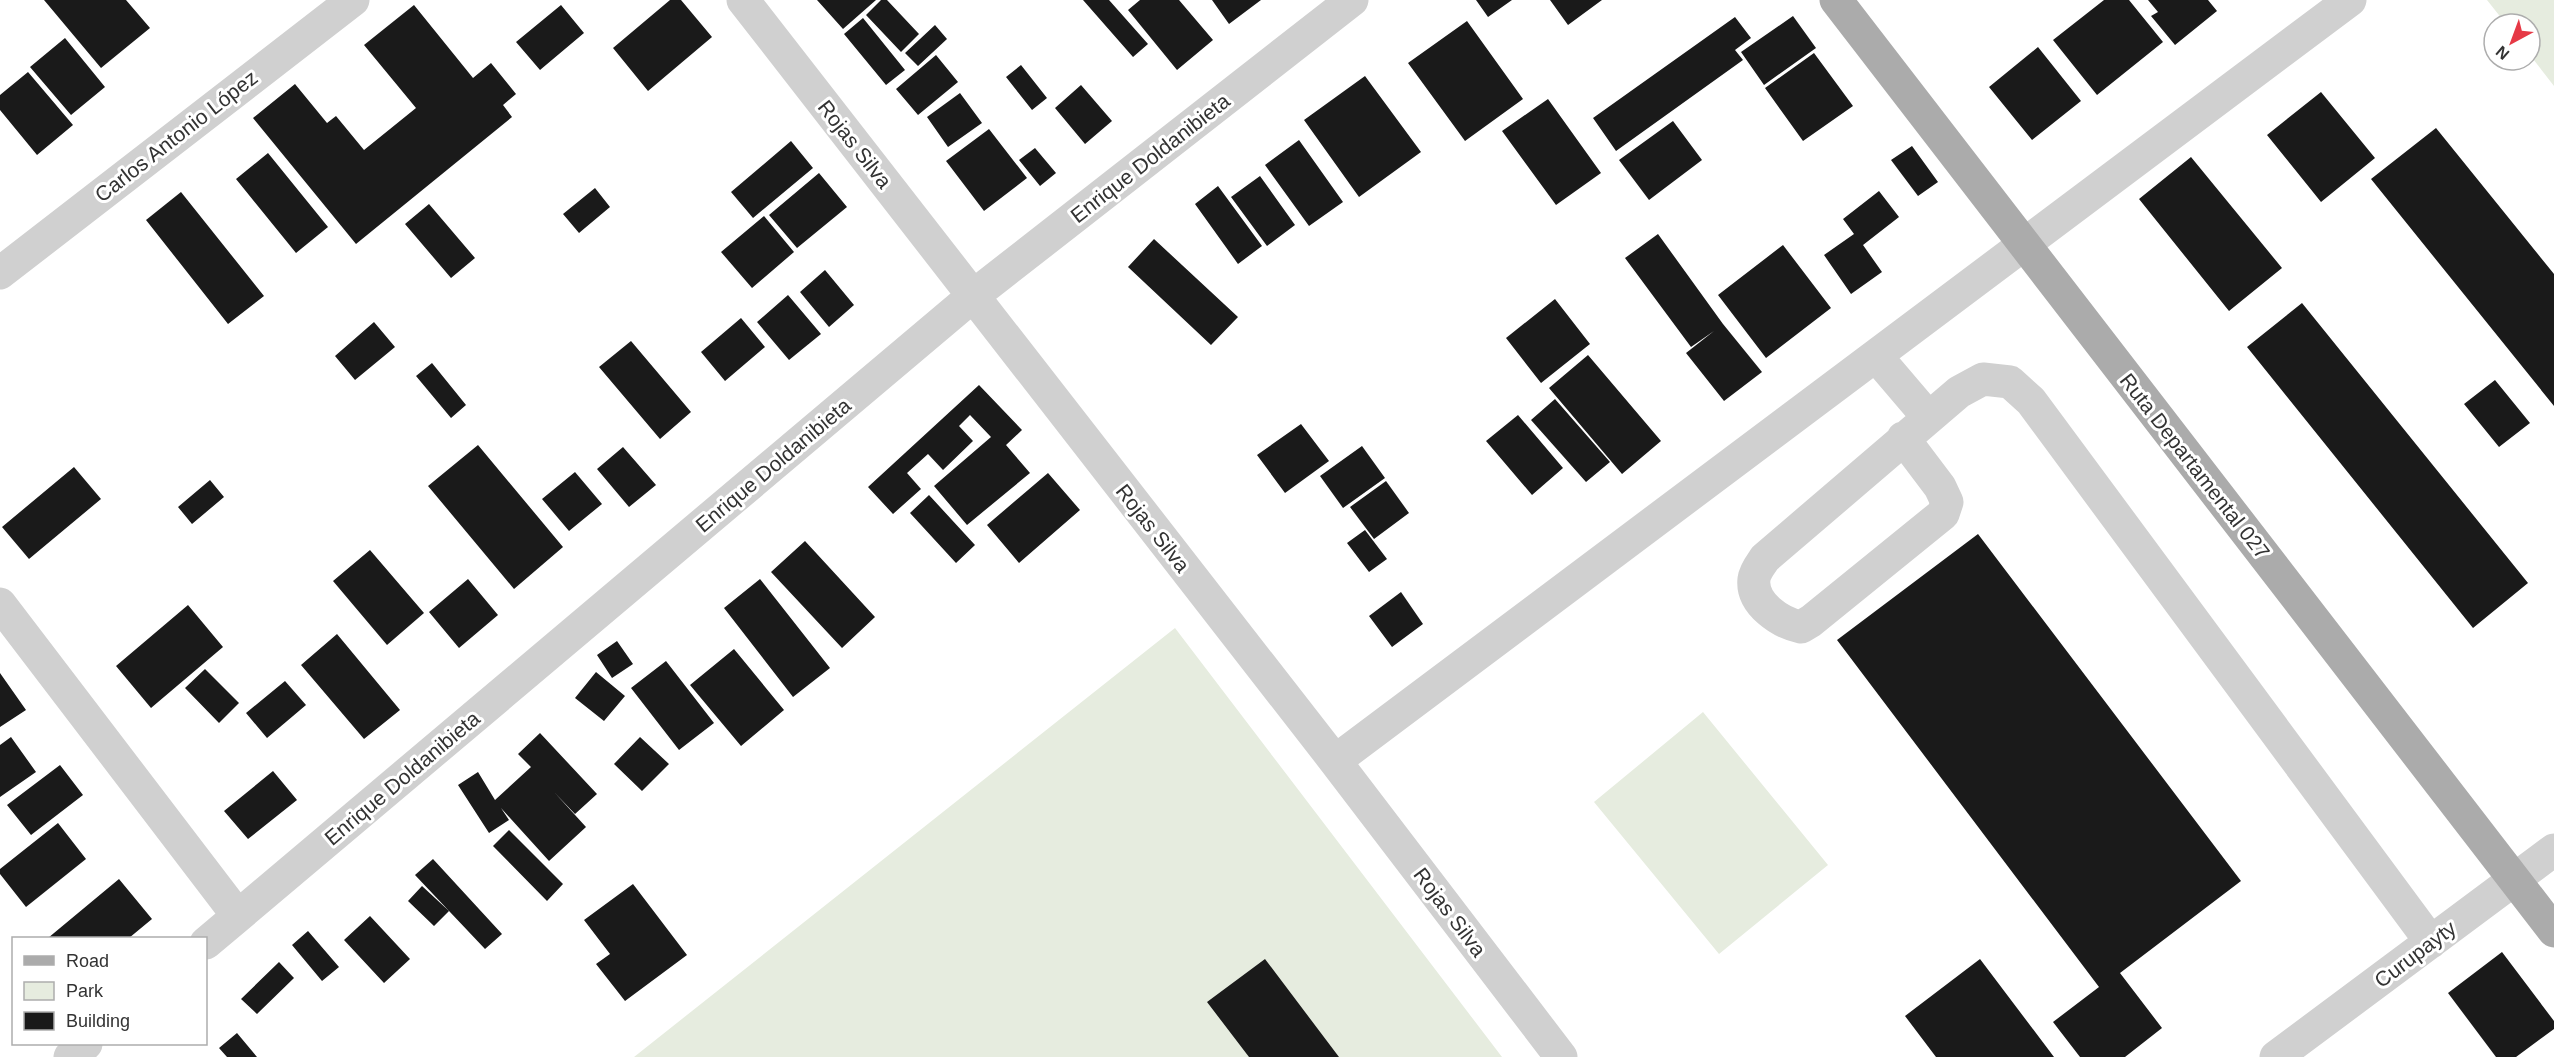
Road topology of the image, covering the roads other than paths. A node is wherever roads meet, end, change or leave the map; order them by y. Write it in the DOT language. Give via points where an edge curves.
graph roads {
  1 [pos="353,0"];
  2 [pos="743,0"];
  3 [pos="1352,0"];
  4 [pos="1836,0"];
  5 [pos="2350,0"];
  6 [pos="2024,244"];
  7 [pos="0,273"];
  8 [pos="974,296"];
  9 [pos="1876,356"];
  10 [pos="1928,417"];
  11 [pos="1903,438"];
  12 [pos="0,604"];
  13 [pos="1335,761"];
  14 [pos="2554,850"];
  15 [pos="2514,880"];
  16 [pos="238,916"];
  17 [pos="2554,931"];
  18 [pos="207,942"];
  19 [pos="2431,942"];
  20 [pos="85,1045"];
  21 [pos="70,1057"];
  22 [pos="1561,1057"];
  23 [pos="2276,1057"];
  1 -- 7 [label="street, Carlos Antonio López"];
  2 -- 8 [label="street, Rojas Silva"];
  3 -- 8 [label="street, Enrique Doldanibieta"];
  4 -- 6 [label="main road, Ruta Departamental 027"];
  5 -- 6 [label="street"];
  6 -- 9 [label="street"];
  6 -- 15 [label="main road, Ruta Departamental 027"];
  8 -- 13 [label="street, Rojas Silva"];
  8 -- 16 [label="street, Enrique Doldanibieta"];
  9 -- 10 [label="street"];
  9 -- 13 [label="street"];
  10 -- 11 [label="street"];
  10 -- 19 [label="street" via="1983,379 2010,382 2031,401"];
  11 -- 11 [label="street" via="1765,558 1754,576 1754,587 1778,619 1801,627 1811,621 1943,514 1947,502 1940,488"];
  12 -- 16 [label="street"];
  13 -- 22 [label="street, Rojas Silva"];
  14 -- 15 [label="street, Curupayty"];
  15 -- 17 [label="main road, Ruta Departamental 027"];
  15 -- 19 [label="street, Curupayty"];
  16 -- 18 [label="street, Enrique Doldanibieta"];
  19 -- 23 [label="street, Curupayty"];
  20 -- 21 [label="street"];
}
